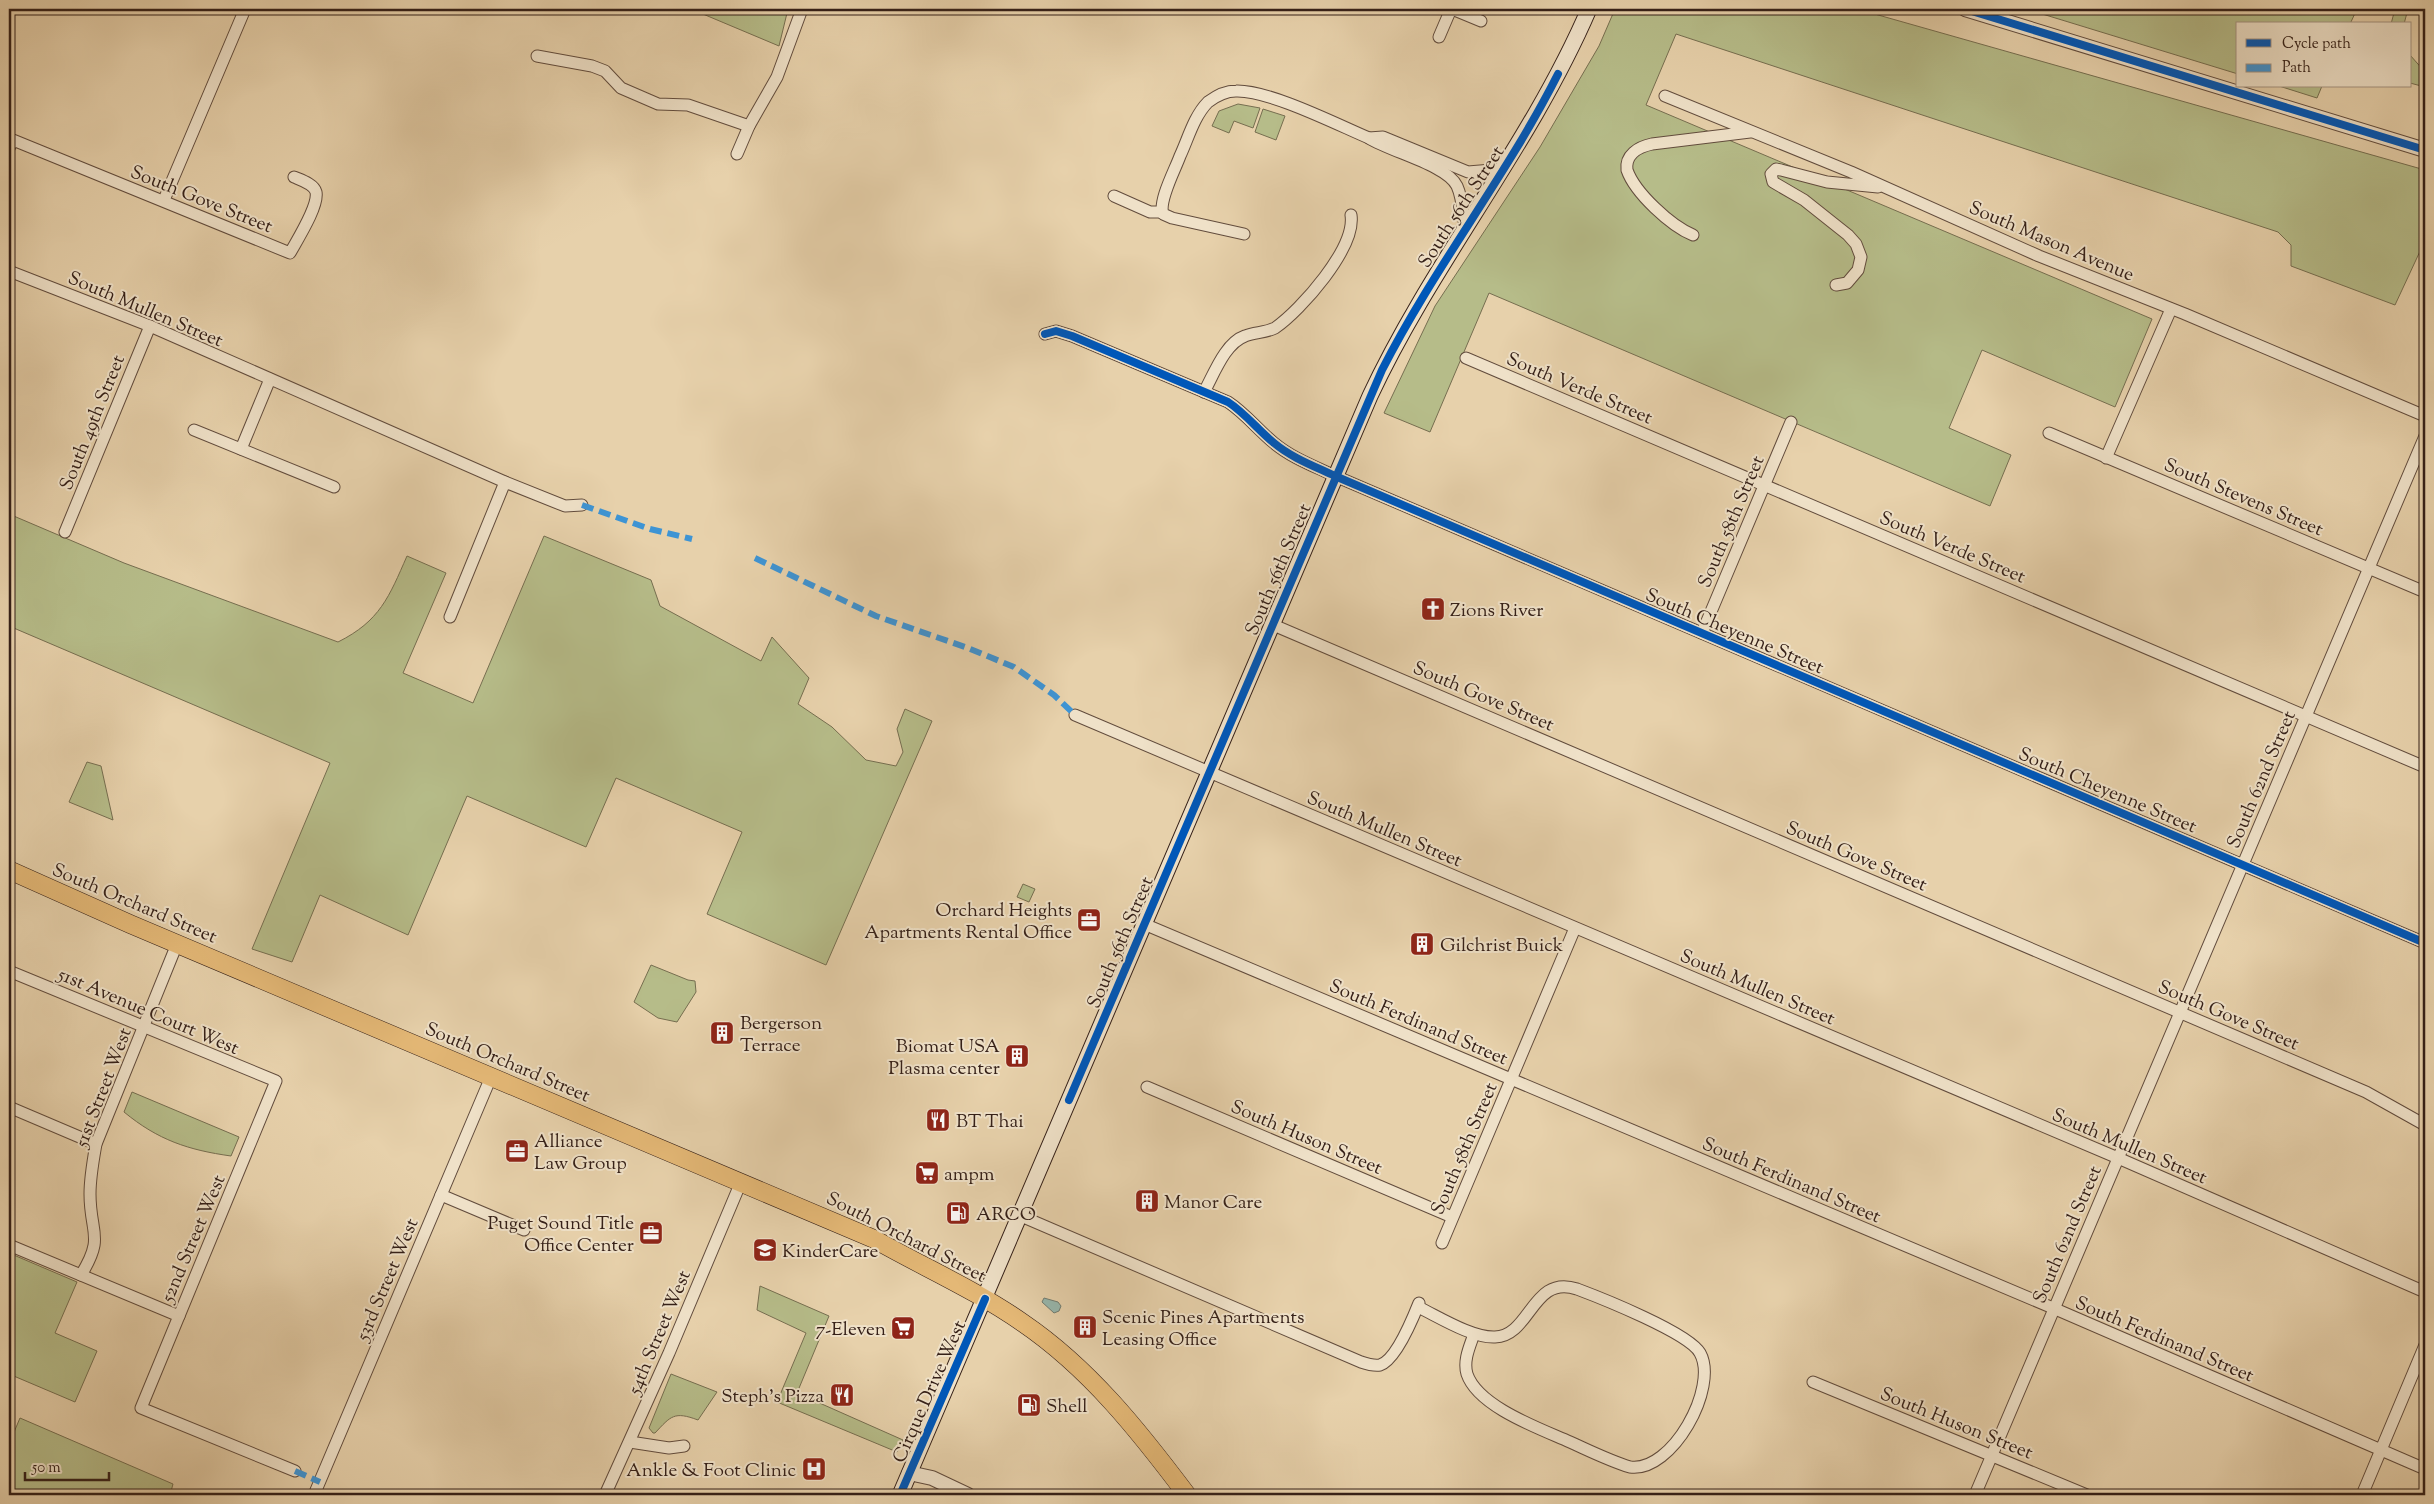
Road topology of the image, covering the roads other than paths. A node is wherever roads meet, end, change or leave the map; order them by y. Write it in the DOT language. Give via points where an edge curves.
graph roads {
  1 [pos="245,9"];
  2 [pos="802,9"];
  3 [pos="1452,9"];
  4 [pos="1589,9"];
  5 [pos="1965,9"];
  6 [pos="1481,21"];
  7 [pos="1439,38"];
  8 [pos="537,56"];
  9 [pos="1665,96"];
  10 [pos="748,126"];
  11 [pos="1752,132"];
  12 [pos="1369,138"];
  13 [pos="11,144"];
  14 [pos="2425,150"];
  15 [pos="737,154"];
  16 [pos="1504,169"];
  17 [pos="294,177"];
  18 [pos="1886,188"];
  19 [pos="1114,196"];
  20 [pos="164,200"];
  21 [pos="1162,212"];
  22 [pos="1352,215"];
  23 [pos="1464,228"];
  24 [pos="1244,234"];
  25 [pos="1693,235"];
  26 [pos="9,270"];
  27 [pos="1836,286"];
  28 [pos="2171,309"];
  29 [pos="150,326"];
  30 [pos="1045,334"];
  31 [pos="1466,358"];
  32 [pos="270,379"];
  33 [pos="1204,392"];
  34 [pos="2425,416"];
  35 [pos="1791,422"];
  36 [pos="194,430"];
  37 [pos="2049,433"];
  38 [pos="2425,436"];
  39 [pos="241,449"];
  40 [pos="2106,458"];
  41 [pos="1335,476"];
  42 [pos="504,482"];
  43 [pos="1765,484"];
  44 [pos="334,487"];
  45 [pos="582,505"];
  46 [pos="65,532"];
  47 [pos="2369,567"];
  48 [pos="2425,592"];
  49 [pos="450,617"];
  50 [pos="1271,624"];
  51 [pos="1702,633"];
  52 [pos="1075,715"];
  53 [pos="2306,716"];
  54 [pos="2425,767"];
  55 [pos="1209,772"];
  56 [pos="2242,864"];
  57 [pos="9,870"];
  58 [pos="1144,924"];
  59 [pos="1575,928"];
  60 [pos="2425,943"];
  61 [pos="177,944"];
  62 [pos="9,970"];
  63 [pos="2179,1012"];
  64 [pos="144,1026"];
  65 [pos="491,1077"];
  66 [pos="1512,1079"];
  67 [pos="276,1081"];
  68 [pos="1148,1086"];
  69 [pos="9,1107"];
  70 [pos="2425,1125"];
  71 [pos="96,1144"];
  72 [pos="2118,1158"];
  73 [pos="741,1182"];
  74 [pos="441,1195"];
  75 [pos="1021,1216"];
  76 [pos="1452,1217"];
  77 [pos="524,1230"];
  78 [pos="1442,1243"];
  79 [pos="9,1245"];
  80 [pos="81,1275"];
  81 [pos="2425,1292"];
  82 [pos="985,1299"];
  83 [pos="2053,1308"];
  84 [pos="179,1316"];
  85 [pos="1474,1334"];
  86 [pos="2425,1345"];
  87 [pos="1813,1382"];
  88 [pos="630,1442"];
  89 [pos="684,1446"];
  90 [pos="2382,1450"];
  91 [pos="1992,1455"];
  92 [pos="2425,1469"];
  93 [pos="295,1471"];
  94 [pos="909,1473"];
  95 [pos="314,1495"];
  96 [pos="605,1495"];
  97 [pos="900,1495"];
  98 [pos="968,1495"];
  99 [pos="1187,1495"];
  100 [pos="1975,1495"];
  101 [pos="2087,1495"];
  102 [pos="2362,1495"];
  1 -- 20 [label="street"];
  2 -- 10 [label="street" via="777,77"];
  3 -- 6 [label="street"];
  3 -- 7 [label="street"];
  4 -- 16 [label="main road, South 56th Street" via="1548,95"];
  5 -- 14 [label="street"];
  8 -- 10 [label="street" via="592,66 605,72 621,88 658,104 688,105"];
  9 -- 11 [label="street, South Mason Avenue"];
  10 -- 15 [label="street"];
  11 -- 18 [label="street, South Mason Avenue"];
  11 -- 25 [label="street" via="1652,144 1638,150 1628,160 1627,170 1636,186 1673,225"];
  12 -- 16 [label="street" via="1383,137 1468,172"];
  12 -- 21 [label="street" via="1273,98 1243,91 1222,94 1207,103 1196,120 1166,191"];
  12 -- 23 [label="street" via="1450,177 1460,195"];
  13 -- 20 [label="street, South Gove Street"];
  16 -- 23 [label="main road, South 56th Street"];
  17 -- 20 [label="street, South Gove Street" via="314,187 316,198 290,253"];
  18 -- 27 [label="street" via="1843,184 1778,169 1771,174 1773,182 1804,200 1856,244 1861,256 1858,270 1847,283"];
  18 -- 28 [label="street, South Mason Avenue" via="2039,256"];
  19 -- 21 [label="street" via="1150,212"];
  21 -- 24 [label="street" via="1178,219"];
  22 -- 33 [label="street" via="1334,265 1324,280 1275,328 1235,342"];
  23 -- 41 [label="main road, South 56th Street" via="1395,344"];
  26 -- 29 [label="street, South Mullen Street"];
  28 -- 34 [label="street, South Mason Avenue"];
  28 -- 40 [label="street"];
  29 -- 32 [label="street, South Mullen Street"];
  29 -- 46 [label="street, South 49th Street"];
  30 -- 33 [label="street, South Cheyenne Street" via="1056,331 1072,336"];
  31 -- 43 [label="street, South Verde Street"];
  32 -- 39 [label="street"];
  32 -- 42 [label="street, South Mullen Street"];
  33 -- 41 [label="street, South Cheyenne Street" via="1235,406 1273,443 1298,460"];
  35 -- 43 [label="street, South 58th Street"];
  36 -- 39 [label="street"];
  37 -- 40 [label="street, South Stevens Street"];
  38 -- 47 [label="street, South 62nd Street"];
  39 -- 44 [label="street"];
  40 -- 47 [label="street, South Stevens Street"];
  41 -- 50 [label="main road, South 56th Street"];
  41 -- 51 [label="street, South Cheyenne Street"];
  42 -- 45 [label="street, South Mullen Street" via="565,506"];
  42 -- 49 [label="street"];
  43 -- 51 [label="street, South 58th Street"];
  43 -- 53 [label="street, South Verde Street"];
  47 -- 48 [label="street, South Stevens Street"];
  47 -- 53 [label="street, South 62nd Street"];
  50 -- 55 [label="main road, South 56th Street"];
  50 -- 63 [label="street, South Gove Street"];
  51 -- 56 [label="street, South Cheyenne Street"];
  52 -- 55 [label="street, South Mullen Street"];
  53 -- 54 [label="street, South Verde Street"];
  53 -- 56 [label="street, South 62nd Street"];
  55 -- 58 [label="main road, South 56th Street"];
  55 -- 59 [label="street, South Mullen Street"];
  56 -- 60 [label="street, South Cheyenne Street"];
  56 -- 63 [label="street, South 62nd Street"];
  57 -- 61 [label="main road, South Orchard Street"];
  58 -- 66 [label="street, South Ferdinand Street"];
  58 -- 75 [label="main road, South 56th Street"];
  59 -- 66 [label="street, South 58th Street"];
  59 -- 72 [label="street, South Mullen Street"];
  61 -- 64 [label="street, 51st Street West"];
  61 -- 65 [label="main road, South Orchard Street"];
  62 -- 64 [label="street, 51st Avenue Court West"];
  63 -- 70 [label="street, South Gove Street" via="2366,1092"];
  63 -- 72 [label="street, South 62nd Street"];
  64 -- 67 [label="street, 51st Avenue Court West"];
  64 -- 71 [label="street, 51st Street West"];
  65 -- 73 [label="main road, South Orchard Street"];
  65 -- 74 [label="street, 53rd Street West"];
  66 -- 76 [label="street, South 58th Street"];
  66 -- 83 [label="street, South Ferdinand Street"];
  67 -- 84 [label="street, 52nd Street West"];
  68 -- 76 [label="street, South Huson Street"];
  69 -- 71 [label="street"];
  71 -- 80 [label="street, 51st Street West" via="90,1177 96,1238 92,1258"];
  72 -- 81 [label="street, South Mullen Street"];
  72 -- 83 [label="street, South 62nd Street"];
  73 -- 82 [label="main road, South Orchard Street" via="861,1233"];
  73 -- 88 [label="street, 54th Street West"];
  74 -- 77 [label="street"];
  74 -- 95 [label="street, 53rd Street West"];
  75 -- 82 [label="main road, South 56th Street"];
  75 -- 85 [label="street" via="1361,1362 1378,1365 1391,1357 1418,1305"];
  76 -- 78 [label="street, South 58th Street"];
  79 -- 80 [label="street"];
  80 -- 84 [label="street"];
  82 -- 94 [label="main road, Cirque Drive West"];
  82 -- 99 [label="main road, South Orchard Street" via="1023,1322 1092,1380 1122,1412"];
  83 -- 90 [label="street, South Ferdinand Street"];
  83 -- 91 [label="street, South 62nd Street"];
  84 -- 93 [label="street, 52nd Street West" via="140,1408"];
  85 -- 85 [label="street" via="1493,1338 1505,1335 1519,1324 1546,1292 1558,1287 1571,1287 1687,1339 1700,1353 1705,1381 1692,1416 1674,1446 1652,1463 1630,1467 1514,1417 1490,1401 1473,1385 1466,1369"];
  86 -- 90 [label="street"];
  87 -- 91 [label="street, South Huson Street"];
  88 -- 89 [label="street" via="669,1448"];
  88 -- 96 [label="street, 54th Street West"];
  90 -- 92 [label="street, South Ferdinand Street"];
  90 -- 102 [label="street"];
  91 -- 100 [label="street, South 62nd Street"];
  91 -- 101 [label="street, South Huson Street"];
  94 -- 97 [label="main road, Cirque Drive West"];
  94 -- 98 [label="street" via="932,1478"];
}
